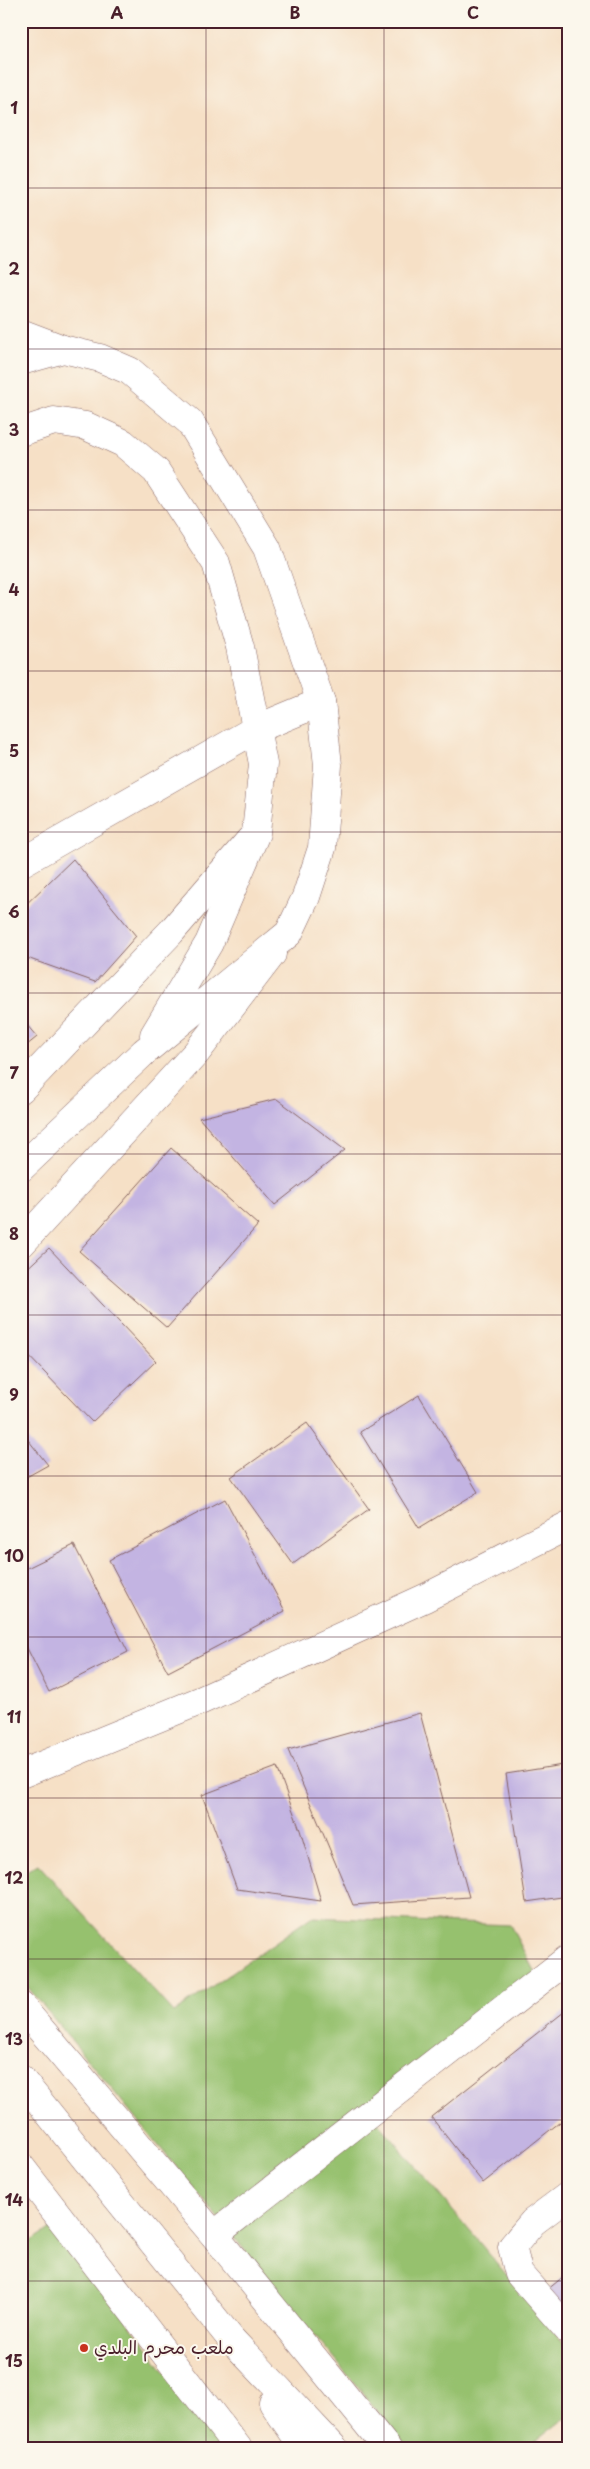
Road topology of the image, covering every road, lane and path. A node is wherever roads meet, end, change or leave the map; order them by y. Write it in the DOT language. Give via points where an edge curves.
graph roads {
  1 [pos="21,333"];
  2 [pos="64,349"];
  3 [pos="21,361"];
  4 [pos="21,432"];
  5 [pos="321,702"];
  6 [pos="256,729"];
  7 [pos="256,833"];
  8 [pos="21,863"];
  9 [pos="288,933"];
  10 [pos="144,1052"];
  11 [pos="21,1089"];
  12 [pos="21,1168"];
  13 [pos="21,1244"];
  14 [pos="569,1525"];
  15 [pos="21,1774"];
  16 [pos="569,1958"];
  17 [pos="21,2006"];
  18 [pos="21,2079"];
  19 [pos="21,2167"];
  20 [pos="569,2195"];
  21 [pos="214,2235"];
  22 [pos="569,2331"];
  23 [pos="231,2339"];
  24 [pos="238,2448"];
  25 [pos="304,2448"];
  26 [pos="334,2448"];
  27 [pos="387,2448"];
  1 -- 2 [label="street"];
  2 -- 3 [label="street"];
  2 -- 5 [label="street" via="100,358 130,371 190,422 267,548"];
  4 -- 6 [label="street" via="54,421 86,426 123,443 156,471 216,563 240,647"];
  5 -- 6 [label="street"];
  5 -- 9 [label="street" via="328,765 322,848 306,897"];
  6 -- 7 [label="street" via="263,764"];
  6 -- 8 [label="street"];
  7 -- 10 [label="street" via="209,943"];
  7 -- 11 [label="street" via="171,932"];
  9 -- 10 [label="street"];
  9 -- 13 [label="street" via="196,1053"];
  10 -- 12 [label="street"];
  14 -- 15 [label="street" via="425,1598 202,1700"];
  16 -- 21 [label="street"];
  17 -- 21 [label="street"];
  18 -- 23 [label="street"];
  19 -- 24 [label="street"];
  20 -- 22 [label="street" via="532,2222 512,2247 519,2274"];
  21 -- 27 [label="street"];
  23 -- 25 [label="street"];
  23 -- 26 [label="street"];
}
